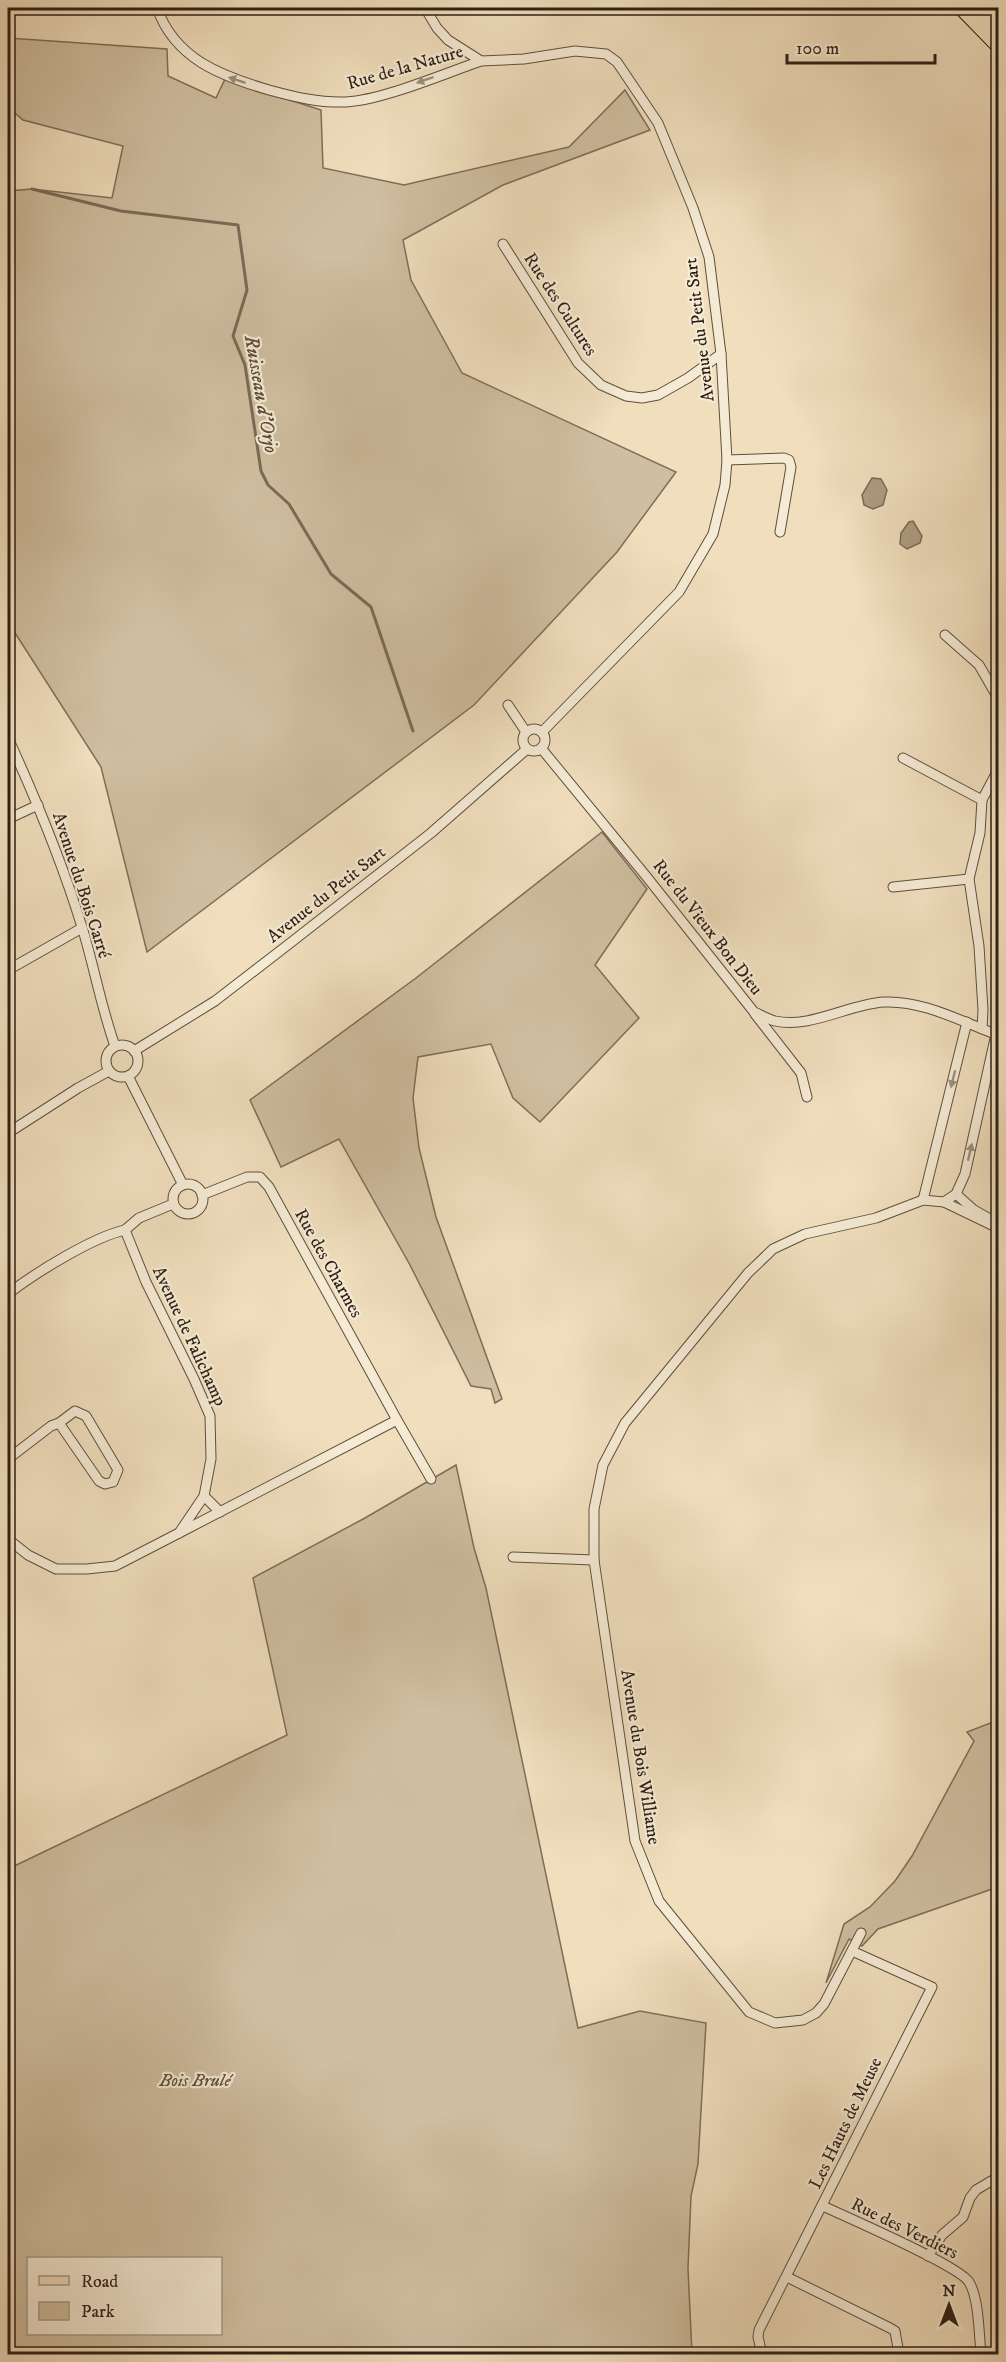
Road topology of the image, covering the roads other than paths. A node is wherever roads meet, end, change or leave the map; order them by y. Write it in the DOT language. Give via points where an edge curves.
graph roads {
  1 [pos="157,8"];
  2 [pos="424,8"];
  3 [pos="962,8"];
  4 [pos="982,8"];
  5 [pos="999,24"];
  6 [pos="999,45"];
  7 [pos="481,61"];
  8 [pos="503,244"];
  9 [pos="721,354"];
  10 [pos="727,460"];
  11 [pos="780,532"];
  12 [pos="945,635"];
  13 [pos="999,698"];
  14 [pos="508,705"];
  15 [pos="526,732"];
  16 [pos="542,732"];
  17 [pos="8,738"];
  18 [pos="541,748"];
  19 [pos="527,749"];
  20 [pos="903,758"];
  21 [pos="999,770"];
  22 [pos="982,800"];
  23 [pos="38,805"];
  24 [pos="8,819"];
  25 [pos="969,879"];
  26 [pos="893,887"];
  27 [pos="82,928"];
  28 [pos="8,970"];
  29 [pos="754,1012"];
  30 [pos="967,1022"];
  31 [pos="982,1029"];
  32 [pos="997,1034"];
  33 [pos="115,1046"];
  34 [pos="134,1051"];
  35 [pos="109,1071"];
  36 [pos="128,1076"];
  37 [pos="807,1097"];
  38 [pos="8,1133"];
  39 [pos="183,1185"];
  40 [pos="956,1194"];
  41 [pos="202,1195"];
  42 [pos="923,1200"];
  43 [pos="944,1202"];
  44 [pos="173,1204"];
  45 [pos="999,1223"];
  46 [pos="999,1228"];
  47 [pos="125,1230"];
  48 [pos="8,1294"];
  49 [pos="397,1420"];
  50 [pos="59,1423"];
  51 [pos="8,1459"];
  52 [pos="431,1479"];
  53 [pos="204,1496"];
  54 [pos="220,1512"];
  55 [pos="179,1533"];
  56 [pos="8,1539"];
  57 [pos="513,1557"];
  58 [pos="594,1560"];
  59 [pos="861,1933"];
  60 [pos="852,1951"];
  61 [pos="999,2176"];
  62 [pos="822,2206"];
  63 [pos="928,2256"];
  64 [pos="787,2277"];
  65 [pos="762,2355"];
  66 [pos="899,2355"];
  67 [pos="981,2355"];
  7 -- 1 [label="street, Rue de la Nature, one-way" via="380,95 347,102 305,100 229,78 208,66 183,49 163,25"];
  2 -- 7 [label="street" via="448,40"];
  3 -- 6 [label="main road"];
  4 -- 5 [label="main road"];
  7 -- 9 [label="street, Avenue du Petit Sart" via="576,51 606,54 617,62 657,123 693,208 709,257"];
  8 -- 9 [label="street, Rue des Cultures" via="578,363 601,385 626,396 657,395"];
  9 -- 10 [label="street, Avenue du Petit Sart"];
  10 -- 11 [label="street" via="789,460"];
  10 -- 16 [label="street, Avenue du Petit Sart" via="713,534 679,592"];
  12 -- 13 [label="street" via="979,666"];
  14 -- 15 [label="street"];
  15 -- 16 [label="street"];
  15 -- 19 [label="street" via="523,740"];
  16 -- 18 [label="street" via="545,740"];
  17 -- 23 [label="street, Avenue du Bois Carré"];
  18 -- 19 [label="street"];
  18 -- 29 [label="street, Rue du Vieux Bon Dieu"];
  19 -- 34 [label="street, Avenue du Petit Sart" via="431,834 289,944 215,1000"];
  20 -- 22 [label="street"];
  21 -- 22 [label="street"];
  22 -- 25 [label="street" via="980,832"];
  23 -- 24 [label="street"];
  23 -- 27 [label="street, Avenue du Bois Carré"];
  25 -- 26 [label="street"];
  25 -- 31 [label="street" via="979,946"];
  27 -- 28 [label="street"];
  27 -- 33 [label="street, Avenue du Bois Carré"];
  29 -- 30 [label="street, Rue du Vieux Bon Dieu" via="776,1021 794,1022 860,1005 907,1003"];
  29 -- 37 [label="street" via="801,1073"];
  30 -- 31 [label="street, Rue du Vieux Bon Dieu"];
  30 -- 42 [label="street, one-way"];
  31 -- 32 [label="street, Rue du Vieux Bon Dieu"];
  40 -- 32 [label="street, one-way" via="965,1174"];
  33 -- 34 [label="street"];
  33 -- 35 [label="street" via="108,1053"];
  34 -- 36 [label="street" via="138,1060"];
  35 -- 36 [label="street"];
  35 -- 38 [label="street"];
  36 -- 39 [label="street"];
  39 -- 41 [label="street" via="195,1186"];
  39 -- 44 [label="street" via="174,1192"];
  40 -- 43 [label="street"];
  40 -- 45 [label="street" via="974,1210"];
  41 -- 44 [label="street" via="201,1207 192,1214 180,1213"];
  41 -- 49 [label="street, Rue des Charmes" via="247,1177 260,1177 269,1187"];
  42 -- 43 [label="street"];
  42 -- 58 [label="street, Avenue du Bois Williame" via="876,1218 788,1241 748,1273 625,1423 603,1465 594,1509"];
  43 -- 46 [label="street"];
  44 -- 47 [label="street" via="139,1218"];
  47 -- 48 [label="street" via="108,1234 22,1282"];
  47 -- 53 [label="street, Avenue de Falichamp" via="210,1416 211,1459"];
  49 -- 52 [label="street, Rue des Charmes"];
  49 -- 54 [label="street"];
  50 -- 50 [label="street" via="99,1481 113,1482 118,1470 86,1416 75,1411"];
  50 -- 51 [label="street"];
  53 -- 54 [label="street"];
  53 -- 55 [label="street, Avenue de Falichamp"];
  54 -- 55 [label="street"];
  55 -- 56 [label="street, Avenue de Falichamp" via="115,1566 87,1569 56,1569"];
  57 -- 58 [label="street"];
  58 -- 60 [label="street, Avenue du Bois Williame" via="635,1840 659,1901 749,2012 775,2023 803,2020 816,2013"];
  59 -- 60 [label="street, Avenue du Bois Williame"];
  60 -- 62 [label="street, Les Hauts de Meuse" via="932,1987"];
  61 -- 63 [label="street" via="976,2190 963,2217 942,2235"];
  62 -- 63 [label="street, Rue des Verdiers"];
  62 -- 64 [label="street, Les Hauts de Meuse"];
  63 -- 67 [label="street, Rue des Verdiers" via="968,2280 973,2290"];
  64 -- 65 [label="street, Les Hauts de Meuse" via="759,2330"];
  64 -- 66 [label="street" via="895,2331"];
}
